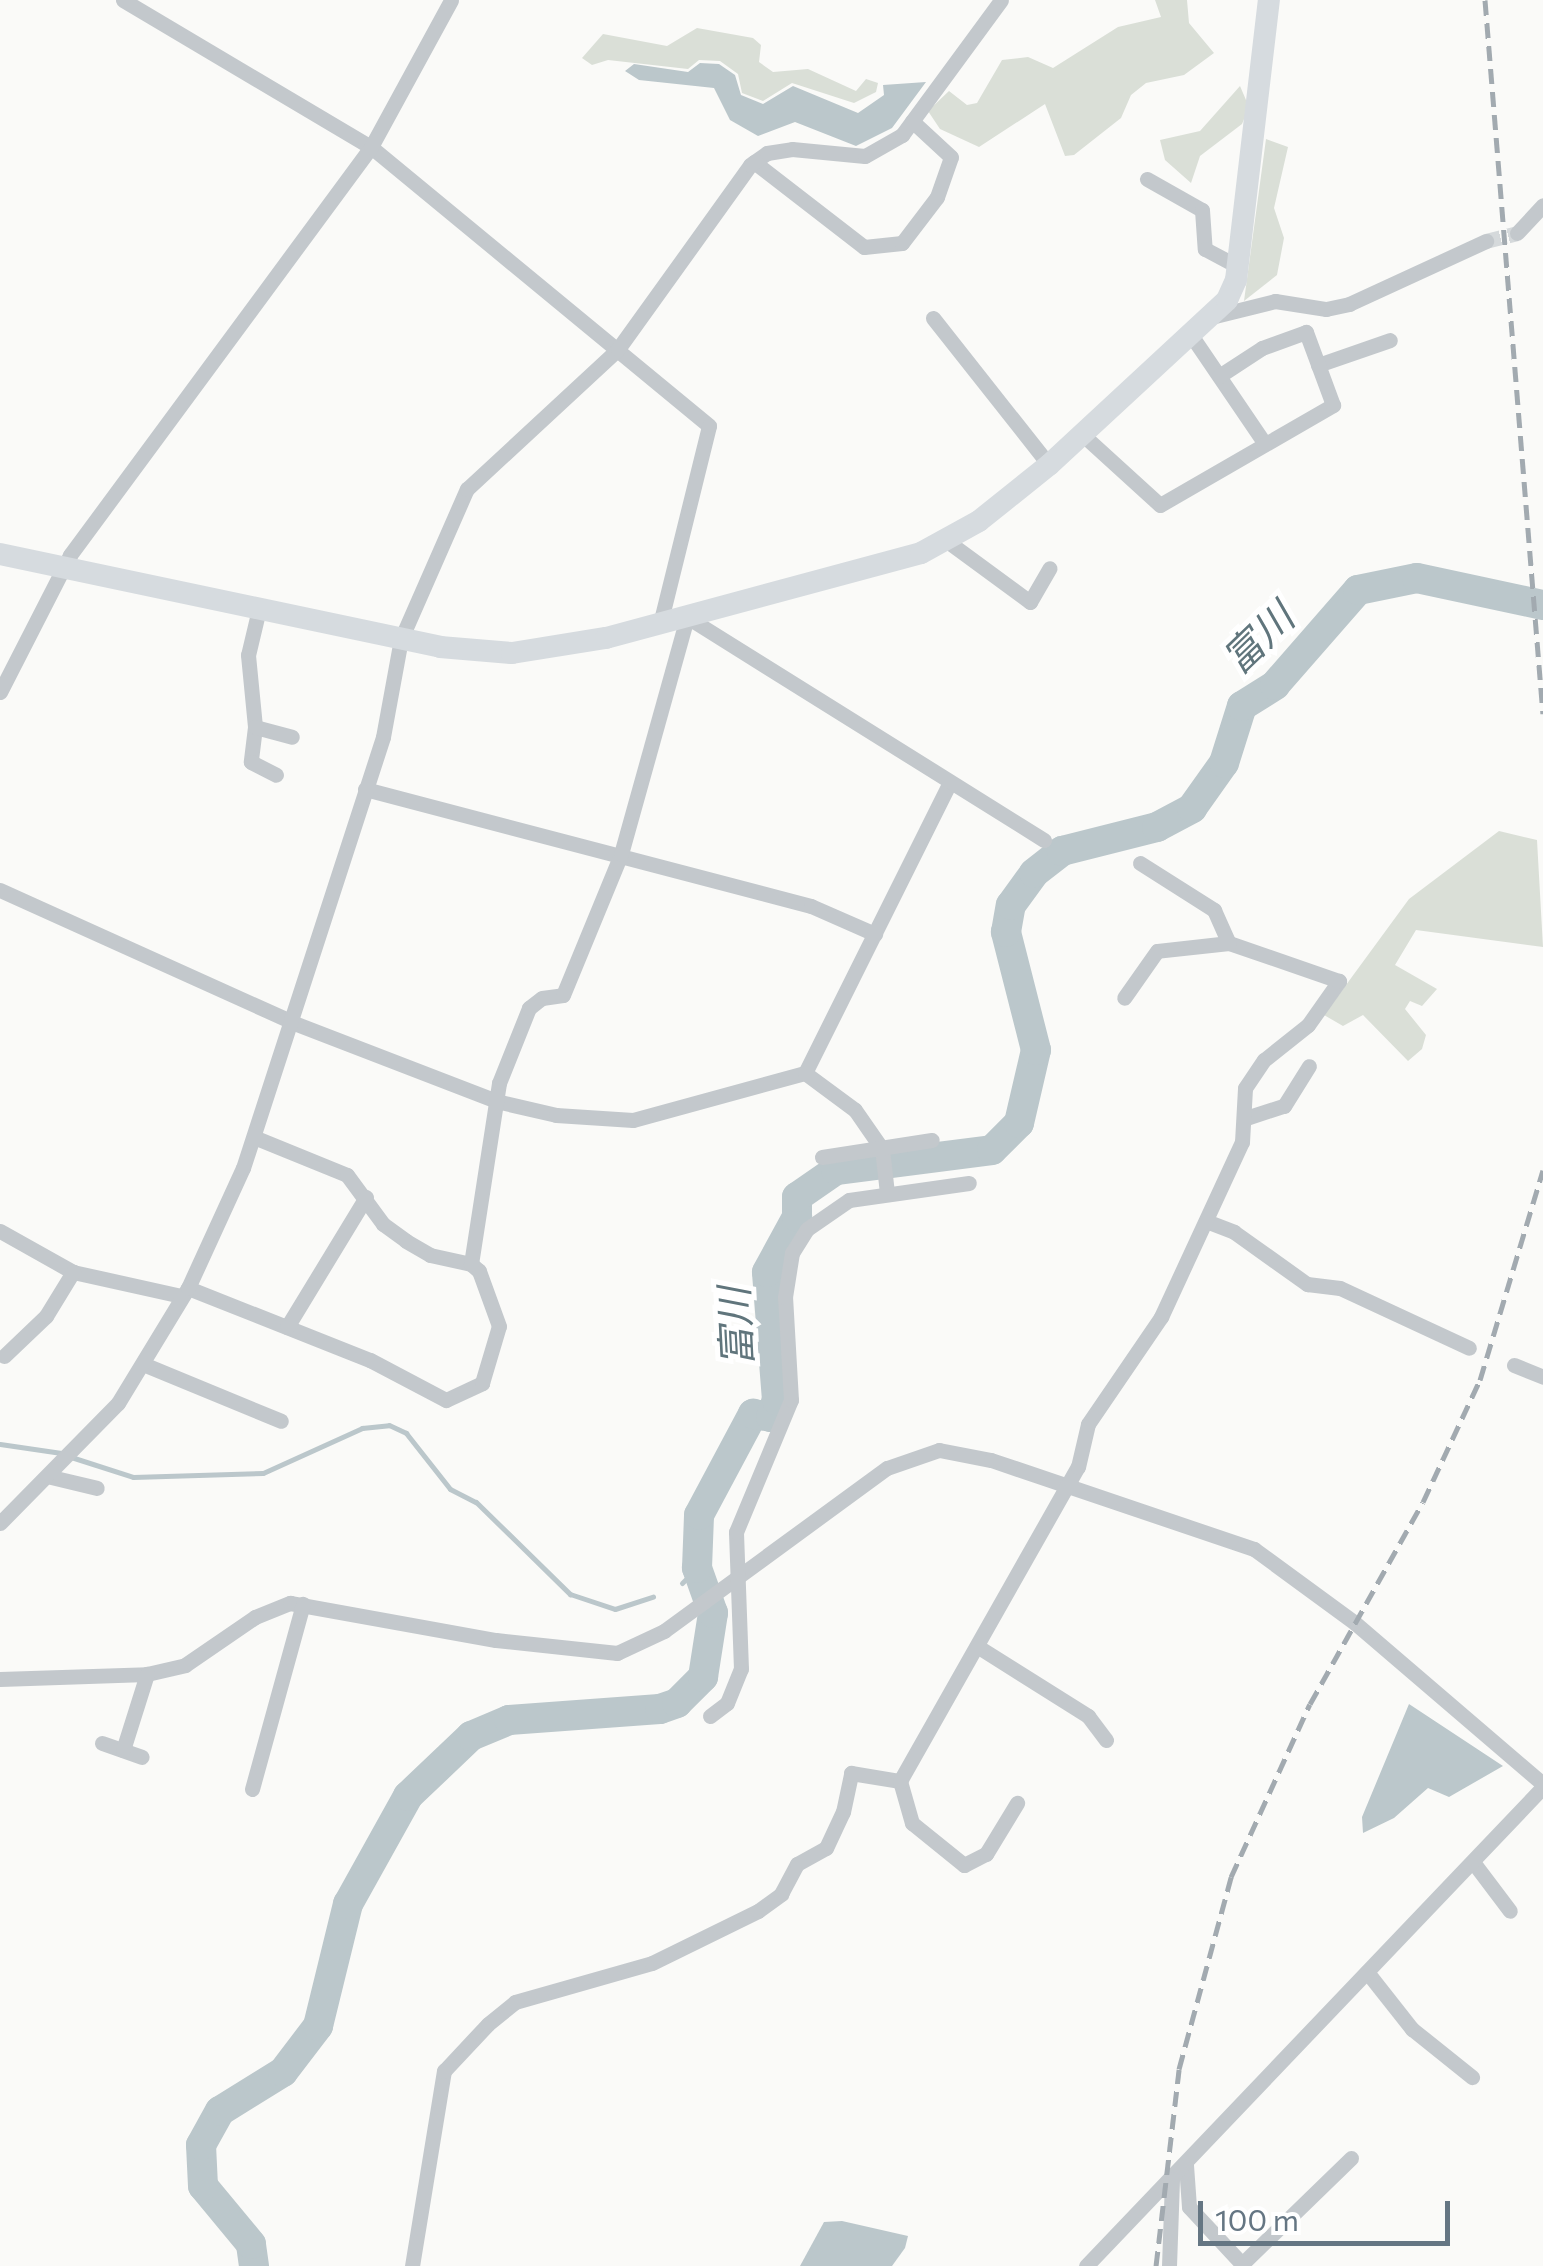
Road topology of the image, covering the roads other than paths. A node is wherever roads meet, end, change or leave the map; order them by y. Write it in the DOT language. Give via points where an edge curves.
graph roads {
  1 [pos="123,0"];
  2 [pos="452,0"];
  3 [pos="1000,0"];
  4 [pos="1269,0"];
  5 [pos="912,121"];
  6 [pos="372,147"];
  7 [pos="754,162"];
  8 [pos="1147,178"];
  9 [pos="1543,204"];
  10 [pos="1518,234"];
  11 [pos="1486,241"];
  12 [pos="1237,266"];
  13 [pos="1215,316"];
  14 [pos="933,318"];
  15 [pos="1193,338"];
  16 [pos="1390,340"];
  17 [pos="618,349"];
  18 [pos="1318,365"];
  19 [pos="1219,376"];
  20 [pos="1083,435"];
  21 [pos="1266,444"];
  22 [pos="1049,465"];
  23 [pos="946,541"];
  24 [pos="0,554"];
  25 [pos="65,568"];
  26 [pos="1050,568"];
  27 [pos="259,609"];
  28 [pos="687,616"];
  29 [pos="660,624"];
  30 [pos="402,639"];
  31 [pos="0,692"];
  32 [pos="255,727"];
  33 [pos="292,736"];
  34 [pos="276,775"];
  35 [pos="950,782"];
  36 [pos="365,790"];
  37 [pos="1044,840"];
  38 [pos="621,854"];
  39 [pos="1140,863"];
  40 [pos="0,890"];
  41 [pos="874,934"];
  42 [pos="1229,944"];
  43 [pos="1124,998"];
  44 [pos="294,1023"];
  45 [pos="1309,1066"];
  46 [pos="805,1074"];
  47 [pos="496,1101"];
  48 [pos="1246,1118"];
  49 [pos="256,1138"];
  50 [pos="932,1140"];
  51 [pos="882,1151"];
  52 [pos="822,1157"];
  53 [pos="969,1182"];
  54 [pos="887,1190"];
  55 [pos="366,1197"];
  56 [pos="1206,1221"];
  57 [pos="0,1231"];
  58 [pos="471,1264"];
  59 [pos="73,1272"];
  60 [pos="185,1292"];
  61 [pos="287,1327"];
  62 [pos="1469,1348"];
  63 [pos="4,1356"];
  64 [pos="143,1364"];
  65 [pos="1514,1365"];
  66 [pos="1543,1377"];
  67 [pos="281,1421"];
  68 [pos="51,1476"];
  69 [pos="97,1488"];
  70 [pos="1066,1488"];
  71 [pos="0,1523"];
  72 [pos="734,1578"];
  73 [pos="303,1604"];
  74 [pos="980,1648"];
  75 [pos="148,1674"];
  76 [pos="0,1679"];
  77 [pos="710,1716"];
  78 [pos="1106,1740"];
  79 [pos="102,1743"];
  80 [pos="123,1750"];
  81 [pos="142,1757"];
  82 [pos="900,1781"];
  83 [pos="1543,1786"];
  84 [pos="252,1788"];
  85 [pos="1018,1804"];
  86 [pos="1472,1862"];
  87 [pos="1510,1911"];
  88 [pos="1367,1972"];
  89 [pos="1472,2076"];
  90 [pos="1351,2158"];
  91 [pos="1186,2164"];
  92 [pos="1172,2178"];
  93 [pos="412,2266"];
  94 [pos="1086,2266"];
  95 [pos="1169,2266"];
  1 -- 6 [label="street"];
  2 -- 6 [label="street"];
  3 -- 5 [label="street"];
  4 -- 12 [label="street"];
  5 -- 7 [label="street" via="902,135 865,156 792,149"];
  5 -- 7 [label="street" via="951,157 937,197 902,243 864,247"];
  6 -- 17 [label="street"];
  6 -- 25 [label="street"];
  7 -- 17 [label="street"];
  8 -- 12 [label="street" via="1202,210 1206,249"];
  9 -- 10 [label="street"];
  11 -- 13 [label="street" via="1349,304 1326,309 1275,301"];
  12 -- 13 [label="street"];
  13 -- 15 [label="street"];
  14 -- 22 [label="street"];
  15 -- 19 [label="street"];
  15 -- 20 [label="street"];
  16 -- 18 [label="street"];
  17 -- 29 [label="street" via="709,426"];
  17 -- 30 [label="street" via="467,489"];
  18 -- 19 [label="street" via="1306,332 1262,348"];
  18 -- 21 [label="street" via="1333,404"];
  19 -- 21 [label="street"];
  20 -- 21 [label="street" via="1160,505"];
  20 -- 22 [label="street"];
  22 -- 23 [label="street"];
  23 -- 26 [label="street" via="1030,602"];
  23 -- 28 [label="street" via="888,564"];
  24 -- 25 [label="street"];
  25 -- 27 [label="street"];
  25 -- 31 [label="street"];
  27 -- 30 [label="street"];
  27 -- 32 [label="street" via="248,656"];
  28 -- 29 [label="street"];
  28 -- 35 [label="street"];
  28 -- 38 [label="street"];
  29 -- 30 [label="street" via="512,653"];
  30 -- 36 [label="street" via="383,738"];
  32 -- 33 [label="street"];
  32 -- 34 [label="street" via="251,762"];
  35 -- 37 [label="street"];
  35 -- 41 [label="street"];
  36 -- 38 [label="street"];
  36 -- 44 [label="street"];
  38 -- 41 [label="street" via="811,906"];
  38 -- 47 [label="street" via="563,996 528,1008"];
  39 -- 42 [label="street" via="1214,910"];
  40 -- 44 [label="street"];
  41 -- 46 [label="street"];
  42 -- 43 [label="street" via="1157,951"];
  42 -- 48 [label="street" via="1338,981 1308,1024 1264,1060 1245,1088"];
  44 -- 47 [label="street"];
  44 -- 49 [label="street"];
  45 -- 48 [label="street" via="1284,1106"];
  46 -- 47 [label="street" via="632,1120"];
  46 -- 51 [label="street" via="855,1110"];
  47 -- 58 [label="street"];
  48 -- 56 [label="street"];
  49 -- 55 [label="street" via="347,1176"];
  49 -- 60 [label="street"];
  50 -- 51 [label="street"];
  51 -- 52 [label="street"];
  51 -- 54 [label="street"];
  53 -- 54 [label="street"];
  54 -- 72 [label="street" via="828,1211 792,1253 785,1297 791,1400 744,1505"];
  55 -- 58 [label="street" via="383,1224 406,1241 430,1255"];
  55 -- 61 [label="street"];
  56 -- 62 [label="street" via="1234,1232 1307,1284 1340,1288"];
  56 -- 70 [label="street" via="1161,1317 1088,1424"];
  57 -- 59 [label="street"];
  58 -- 61 [label="street" via="499,1326 498,1345 482,1382 462,1397 446,1400"];
  59 -- 60 [label="street"];
  59 -- 63 [label="street" via="46,1316"];
  60 -- 61 [label="street"];
  60 -- 64 [label="street"];
  64 -- 67 [label="street"];
  64 -- 68 [label="street"];
  65 -- 66 [label="street"];
  68 -- 69 [label="street"];
  68 -- 71 [label="street"];
  70 -- 72 [label="street" via="960,1452 910,1457"];
  70 -- 74 [label="street"];
  70 -- 83 [label="street" via="1217,1533 1286,1568"];
  72 -- 73 [label="street" via="648,1641 604,1654"];
  72 -- 77 [label="street" via="742,1670 727,1703"];
  73 -- 75 [label="street" via="255,1616 185,1665"];
  73 -- 84 [label="street"];
  74 -- 78 [label="street" via="1088,1716"];
  74 -- 82 [label="street"];
  75 -- 76 [label="street"];
  75 -- 80 [label="street"];
  79 -- 80 [label="street"];
  80 -- 81 [label="street"];
  82 -- 85 [label="street" via="912,1824 964,1865 986,1854"];
  82 -- 93 [label="street" via="851,1773 826,1848 797,1864 781,1894 758,1911 652,1963 514,2002 488,2024 444,2071"];
  83 -- 86 [label="street"];
  86 -- 87 [label="street"];
  86 -- 88 [label="street"];
  88 -- 89 [label="street" via="1412,2029"];
  88 -- 91 [label="street"];
  90 -- 91 [label="street" via="1242,2264 1189,2206"];
  91 -- 92 [label="street"];
  92 -- 94 [label="street"];
  92 -- 95 [label="street"];
}
